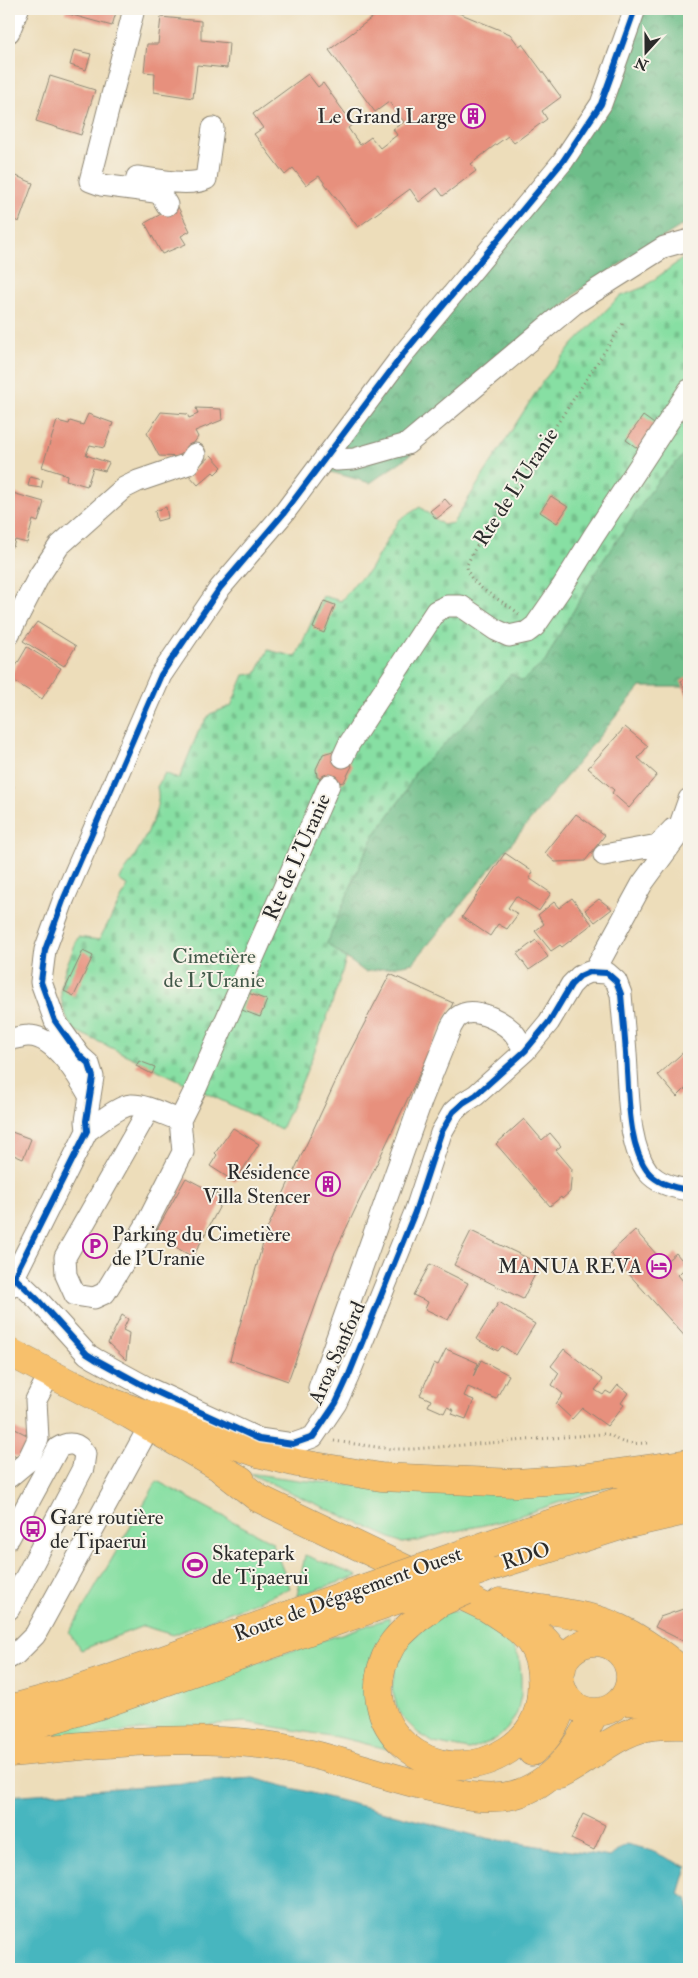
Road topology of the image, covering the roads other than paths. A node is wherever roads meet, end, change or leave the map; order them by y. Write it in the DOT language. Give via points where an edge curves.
graph roads {
  1 [pos="18,9"];
  2 [pos="134,9"];
  3 [pos="636,9"];
  4 [pos="9,32"];
  5 [pos="213,128"];
  6 [pos="93,167"];
  7 [pos="167,205"];
  8 [pos="689,240"];
  9 [pos="689,390"];
  10 [pos="195,454"];
  11 [pos="328,457"];
  12 [pos="9,634"];
  13 [pos="343,757"];
  14 [pos="329,785"];
  15 [pos="685,817"];
  16 [pos="604,856"];
  17 [pos="594,972"];
  18 [pos="9,1039"];
  19 [pos="524,1051"];
  20 [pos="90,1097"];
  21 [pos="149,1109"];
  22 [pos="180,1120"];
  23 [pos="87,1131"];
  24 [pos="689,1190"];
  25 [pos="11,1282"];
  26 [pos="9,1352"];
  27 [pos="50,1373"];
  28 [pos="75,1385"];
  29 [pos="318,1388"];
  30 [pos="149,1427"];
  31 [pos="689,1463"];
  32 [pos="221,1469"];
  33 [pos="9,1477"];
  34 [pos="689,1484"];
  35 [pos="689,1510"];
  36 [pos="9,1538"];
  37 [pos="489,1583"];
  38 [pos="365,1600"];
  39 [pos="9,1609"];
  40 [pos="582,1645"];
  41 [pos="9,1658"];
  42 [pos="629,1666"];
  43 [pos="689,1676"];
  44 [pos="563,1682"];
  45 [pos="689,1696"];
  46 [pos="621,1700"];
  47 [pos="9,1709"];
  48 [pos="689,1709"];
  49 [pos="595,1712"];
  50 [pos="689,1725"];
  51 [pos="9,1732"];
  52 [pos="9,1753"];
  53 [pos="480,1763"];
  54 [pos="540,1784"];
  1 -- 4 [label="street"];
  2 -- 6 [label="street"];
  3 -- 11 [label="street" via="601,104 563,161 404,353"];
  5 -- 6 [label="street" via="208,173 200,182 111,174"];
  6 -- 7 [label="street" via="90,181 155,192"];
  8 -- 11 [label="street" via="664,247 574,304 406,444 354,459"];
  9 -- 13 [label="street" via="535,626 527,632 508,636 461,606 446,606 436,611"];
  10 -- 12 [label="street" via="188,464 124,488 59,546 39,576"];
  11 -- 20 [label="street" via="220,588 161,675 64,898 45,950 41,982 56,1021 89,1064 93,1077"];
  14 -- 22 [label="street, Rte de L'Uranie"];
  15 -- 16 [label="street" via="658,845"];
  15 -- 17 [label="street" via="675,839 642,884"];
  17 -- 19 [label="street, Aroa Sanford" via="580,976 571,985 555,1013"];
  17 -- 24 [label="street" via="607,973 616,981 621,994 629,1105 640,1158 655,1179"];
  18 -- 20 [label="street" via="39,1038 57,1050"];
  19 -- 25 [label="street, Aroa Sanford" via="463,1103 446,1122 415,1212 348,1378 313,1437 293,1444 259,1439 150,1389 87,1354 38,1300"];
  19 -- 29 [label="street" via="512,1032 497,1020 481,1014 469,1013 458,1017 451,1027"];
  20 -- 23 [label="street"];
  21 -- 22 [label="street"];
  21 -- 22 [label="street" via="65,1257 66,1275 76,1295 94,1298 105,1293 145,1227 183,1152"];
  21 -- 23 [label="street" via="131,1105"];
  23 -- 25 [label="street"];
  26 -- 27 [label="main road"];
  27 -- 28 [label="main road"];
  27 -- 33 [label="street" via="36,1400 38,1439 27,1462"];
  28 -- 30 [label="main road"];
  28 -- 31 [label="main road" via="114,1403 261,1454 382,1477 516,1483 603,1476"];
  30 -- 32 [label="main road"];
  30 -- 41 [label="street" via="35,1635"];
  32 -- 37 [label="main road" via="330,1524"];
  32 -- 53 [label="main road" via="258,1498 487,1608 528,1639 538,1656 543,1677 540,1709 520,1742 497,1757"];
  34 -- 38 [label="main road, Route de Dégagement Ouest, bridge" via="626,1499 527,1531"];
  35 -- 37 [label="main road" via="567,1542"];
  36 -- 39 [label="street" via="58,1448 70,1443 77,1445 85,1454 83,1468"];
  37 -- 38 [label="main road, Route de Dégagement Ouest, bridge"];
  37 -- 40 [label="main road"];
  37 -- 43 [label="main road" via="620,1630 649,1645"];
  37 -- 44 [label="main road" via="547,1641 558,1658"];
  37 -- 53 [label="main road, bridge" via="439,1603 417,1619 392,1645 379,1681 380,1702 397,1738 417,1754 443,1764"];
  38 -- 47 [label="main road, Route de Dégagement Ouest"];
  38 -- 51 [label="main road, Route de Dégagement Ouest" via="97,1706"];
  40 -- 42 [label="main road" via="596,1642 610,1645"];
  40 -- 44 [label="main road" via="570,1654"];
  42 -- 45 [label="main road"];
  42 -- 46 [label="main road" via="629,1688"];
  44 -- 49 [label="main road" via="569,1700 581,1709"];
  44 -- 53 [label="main road" via="559,1716 543,1743 525,1758"];
  46 -- 48 [label="main road"];
  46 -- 49 [label="main road" via="610,1709"];
  49 -- 54 [label="main road" via="573,1750"];
  50 -- 54 [label="main road" via="647,1726 626,1734 575,1768"];
  52 -- 54 [label="main road" via="165,1740 223,1742 273,1746 472,1798 512,1795"];
}
